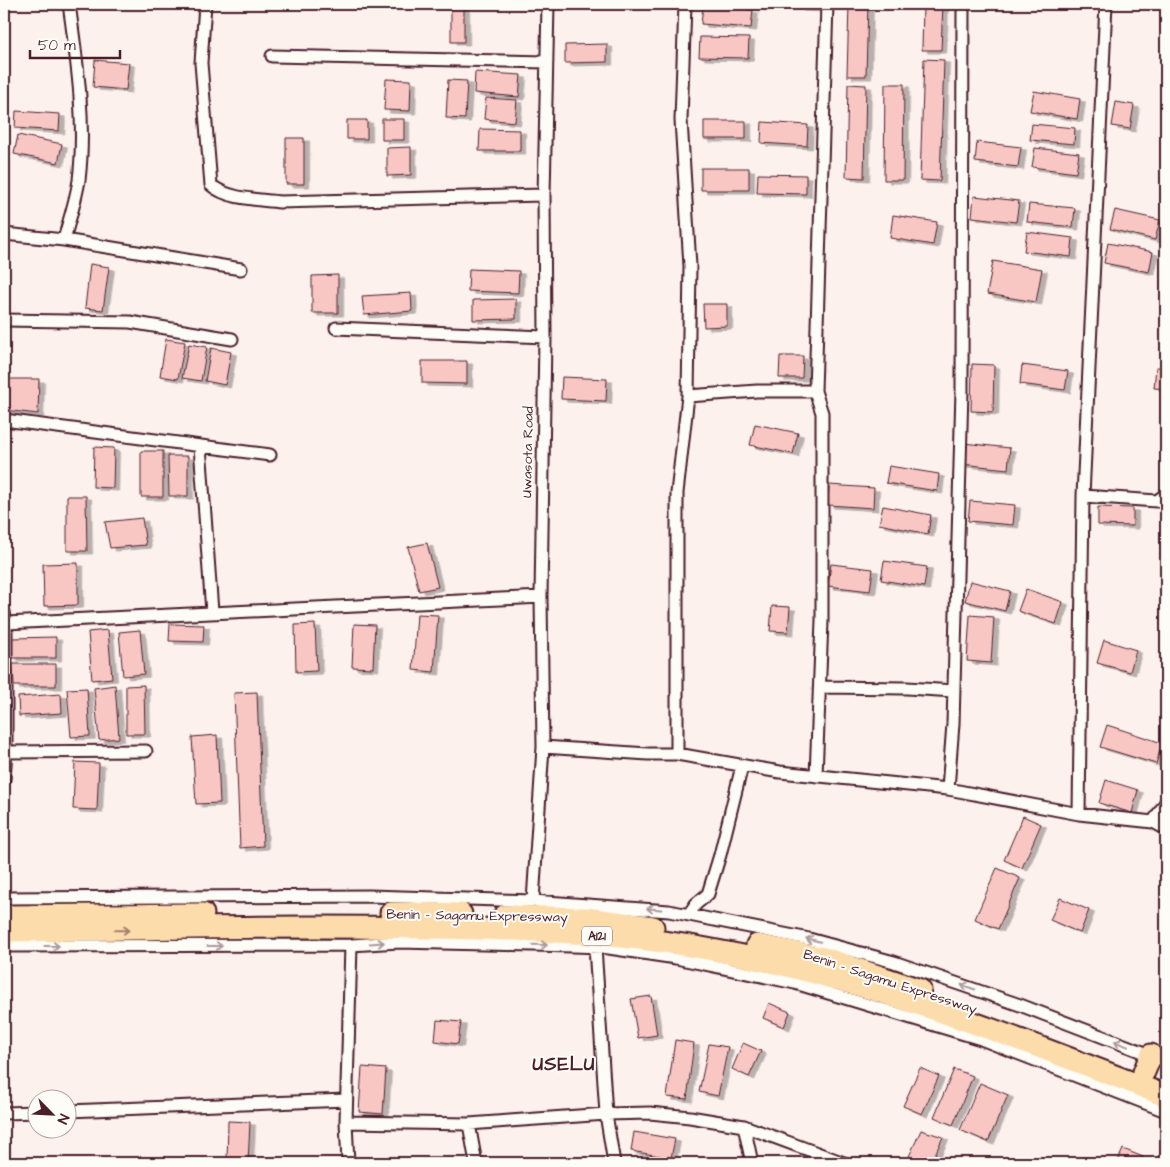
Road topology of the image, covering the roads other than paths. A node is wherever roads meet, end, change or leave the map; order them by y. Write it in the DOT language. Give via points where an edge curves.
graph roads {
  1 [pos="70,4"];
  2 [pos="206,4"];
  3 [pos="548,4"];
  4 [pos="685,4"];
  5 [pos="826,4"];
  6 [pos="963,4"];
  7 [pos="1106,4"];
  8 [pos="272,56"];
  9 [pos="547,62"];
  10 [pos="544,196"];
  11 [pos="4,234"];
  12 [pos="64,240"];
  13 [pos="241,269"];
  14 [pos="4,320"];
  15 [pos="336,328"];
  16 [pos="545,337"];
  17 [pos="232,339"];
  18 [pos="815,391"];
  19 [pos="688,396"];
  20 [pos="4,420"];
  21 [pos="200,446"];
  22 [pos="270,455"];
  23 [pos="1166,494"];
  24 [pos="1083,496"];
  25 [pos="541,597"];
  26 [pos="212,612"];
  27 [pos="5,618"];
  28 [pos="820,688"];
  29 [pos="954,691"];
  30 [pos="543,747"];
  31 [pos="146,751"];
  32 [pos="5,752"];
  33 [pos="677,754"];
  34 [pos="742,766"];
  35 [pos="816,776"];
  36 [pos="4,779"];
  37 [pos="948,789"];
  38 [pos="1166,802"];
  39 [pos="1079,814"];
  40 [pos="1154,822"];
  41 [pos="1166,828"];
  42 [pos="4,898"];
  43 [pos="533,901"];
  44 [pos="689,914"];
  45 [pos="4,916"];
  46 [pos="4,931"];
  47 [pos="351,945"];
  48 [pos="4,946"];
  49 [pos="595,947"];
  50 [pos="1154,1063"];
  51 [pos="1166,1080"];
  52 [pos="1166,1096"];
  53 [pos="346,1100"];
  54 [pos="78,1111"];
  55 [pos="1166,1111"];
  56 [pos="28,1112"];
  57 [pos="4,1113"];
  58 [pos="606,1114"];
  59 [pos="346,1122"];
  60 [pos="469,1124"];
  61 [pos="744,1126"];
  62 [pos="348,1163"];
  63 [pos="476,1163"];
  64 [pos="614,1163"];
  65 [pos="752,1163"];
  66 [pos="844,1163"];
  1 -- 12 [label="street" via="80,99 81,148 78,182"];
  2 -- 10 [label="street" via="201,62 211,185 216,190 243,198 280,202"];
  3 -- 9 [label="street, Uwasota Road"];
  4 -- 19 [label="street" via="681,120 690,266"];
  5 -- 18 [label="street"];
  6 -- 29 [label="street" via="962,390"];
  7 -- 24 [label="street"];
  8 -- 9 [label="street"];
  9 -- 10 [label="street, Uwasota Road"];
  10 -- 16 [label="street, Uwasota Road"];
  11 -- 12 [label="street"];
  12 -- 13 [label="street"];
  14 -- 17 [label="street" via="130,322"];
  15 -- 16 [label="street"];
  16 -- 25 [label="street, Uwasota Road"];
  18 -- 19 [label="street"];
  18 -- 28 [label="street" via="822,413"];
  19 -- 33 [label="street" via="677,493"];
  20 -- 21 [label="street"];
  21 -- 22 [label="street"];
  21 -- 26 [label="street"];
  23 -- 24 [label="street" via="1157,501"];
  24 -- 39 [label="street"];
  25 -- 26 [label="street"];
  25 -- 30 [label="street, Uwasota Road"];
  26 -- 27 [label="street"];
  27 -- 32 [label="street"];
  28 -- 29 [label="street"];
  28 -- 35 [label="street"];
  29 -- 37 [label="street"];
  30 -- 33 [label="street"];
  30 -- 43 [label="street, Uwasota Road"];
  31 -- 32 [label="street"];
  32 -- 36 [label="street"];
  33 -- 34 [label="street"];
  34 -- 35 [label="street"];
  34 -- 44 [label="street" via="708,894"];
  35 -- 37 [label="street"];
  37 -- 39 [label="street"];
  38 -- 40 [label="street"];
  39 -- 40 [label="street"];
  40 -- 41 [label="street"];
  42 -- 43 [label="street" via="369,896"];
  44 -- 43 [label="street, one-way"];
  50 -- 44 [label="street, one-way" via="1020,1005 894,962 809,939"];
  45 -- 50 [label="highway, Benin - Sagamu Expressway / A121" via="427,913 586,918 723,938 824,958"];
  46 -- 52 [label="highway, A121, one-way" via="352,927 497,929 704,948 904,1000"];
  48 -- 47 [label="street, one-way"];
  47 -- 49 [label="street, one-way" via="399,942"];
  47 -- 53 [label="street"];
  49 -- 55 [label="street" via="676,958 795,983 981,1039"];
  49 -- 58 [label="street"];
  50 -- 51 [label="highway, Benin - Sagamu Expressway / A121"];
  53 -- 54 [label="street"];
  53 -- 59 [label="street"];
  56 -- 57 [label="street"];
  58 -- 60 [label="street"];
  58 -- 61 [label="street" via="650,1113"];
  58 -- 64 [label="street"];
  59 -- 60 [label="street"];
  59 -- 62 [label="street"];
  60 -- 63 [label="street"];
  61 -- 65 [label="street"];
  61 -- 66 [label="street"];
}
